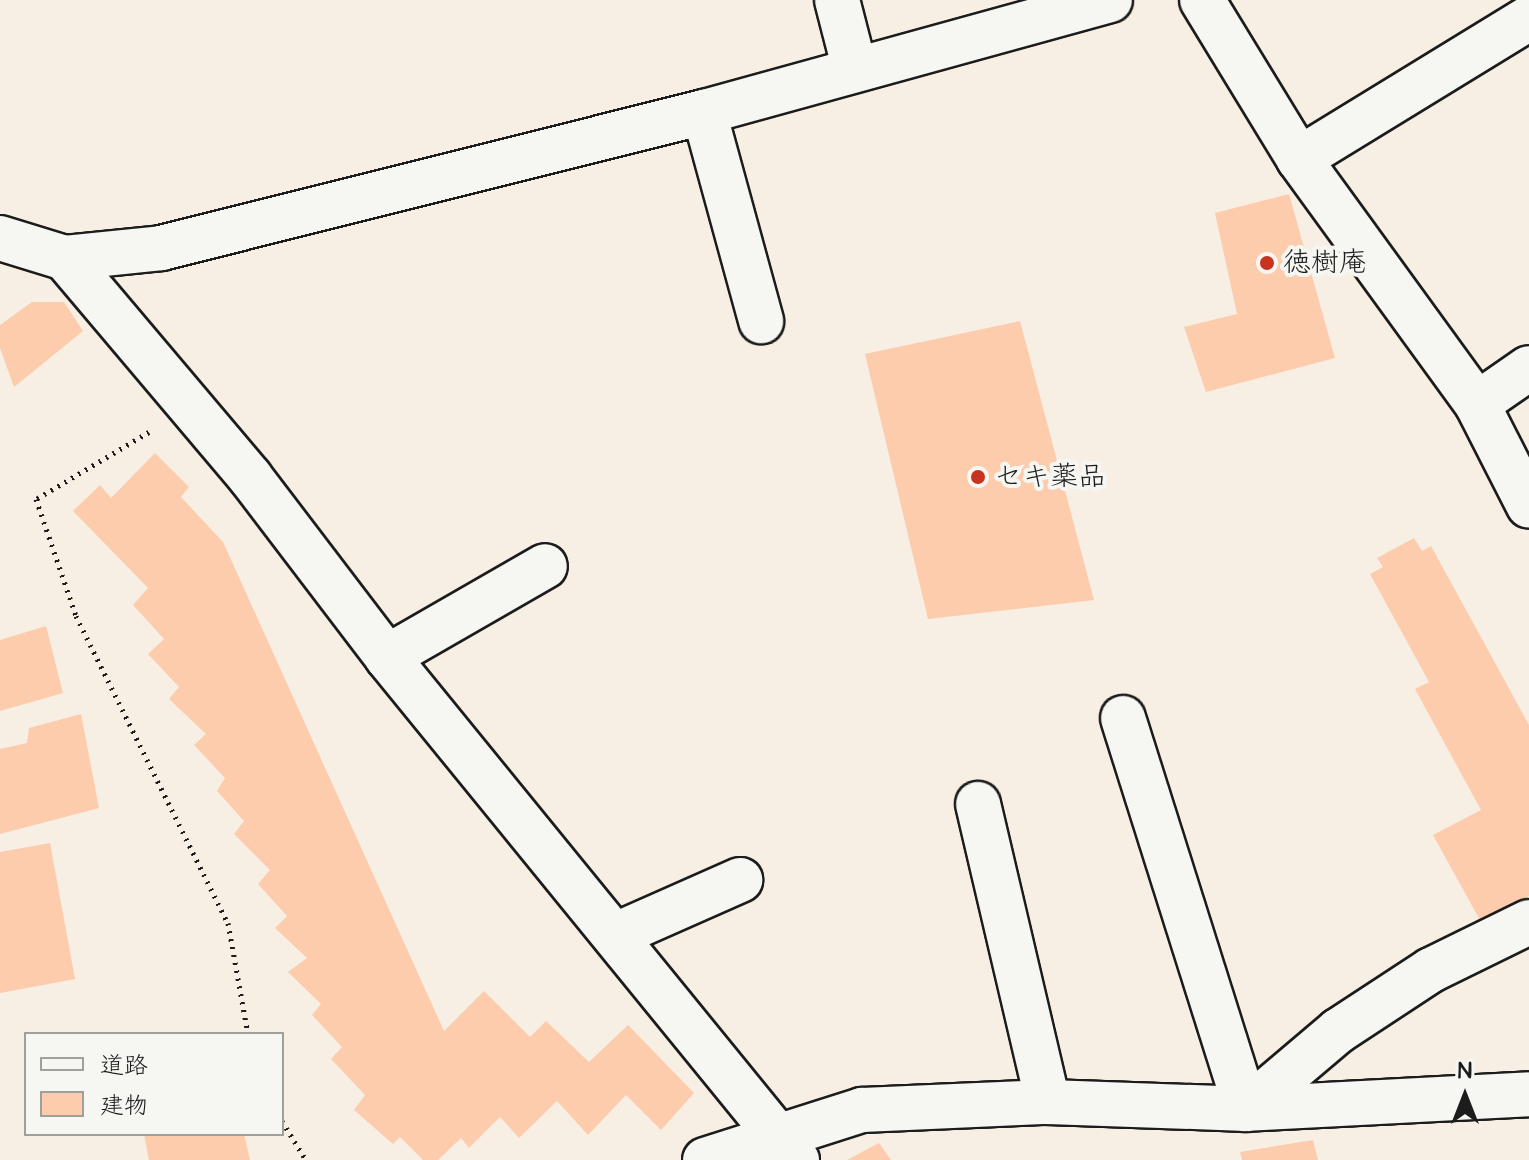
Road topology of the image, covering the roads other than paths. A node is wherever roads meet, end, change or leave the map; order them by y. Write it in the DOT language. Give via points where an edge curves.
graph roads {
  1 [pos="837,0"];
  2 [pos="1110,0"];
  3 [pos="1202,0"];
  4 [pos="1529,18"];
  5 [pos="855,70"];
  6 [pos="704,112"];
  7 [pos="1299,159"];
  8 [pos="0,238"];
  9 [pos="65,258"];
  10 [pos="761,321"];
  11 [pos="1529,368"];
  12 [pos="1477,404"];
  13 [pos="1529,506"];
  14 [pos="545,566"];
  15 [pos="387,657"];
  16 [pos="1123,718"];
  17 [pos="978,804"];
  18 [pos="740,880"];
  19 [pos="1529,922"];
  20 [pos="616,935"];
  21 [pos="1529,1094"];
  22 [pos="1048,1102"];
  23 [pos="1246,1109"];
  24 [pos="787,1148"];
  25 [pos="705,1160"];
  1 -- 5 [label="street"];
  2 -- 5 [label="street"];
  3 -- 7 [label="street"];
  4 -- 7 [label="street"];
  5 -- 6 [label="street"];
  6 -- 9 [label="street" via="161,248"];
  6 -- 10 [label="street"];
  7 -- 12 [label="street"];
  8 -- 9 [label="street"];
  9 -- 15 [label="street" via="191,407"];
  11 -- 12 [label="street"];
  12 -- 13 [label="street"];
  14 -- 15 [label="street"];
  15 -- 20 [label="street"];
  16 -- 23 [label="street"];
  17 -- 22 [label="street"];
  18 -- 20 [label="street"];
  19 -- 23 [label="street" via="1431,970 1338,1031"];
  20 -- 24 [label="street"];
  21 -- 23 [label="street"];
  22 -- 23 [label="street"];
  22 -- 24 [label="street" via="862,1110"];
  24 -- 25 [label="street"];
}
